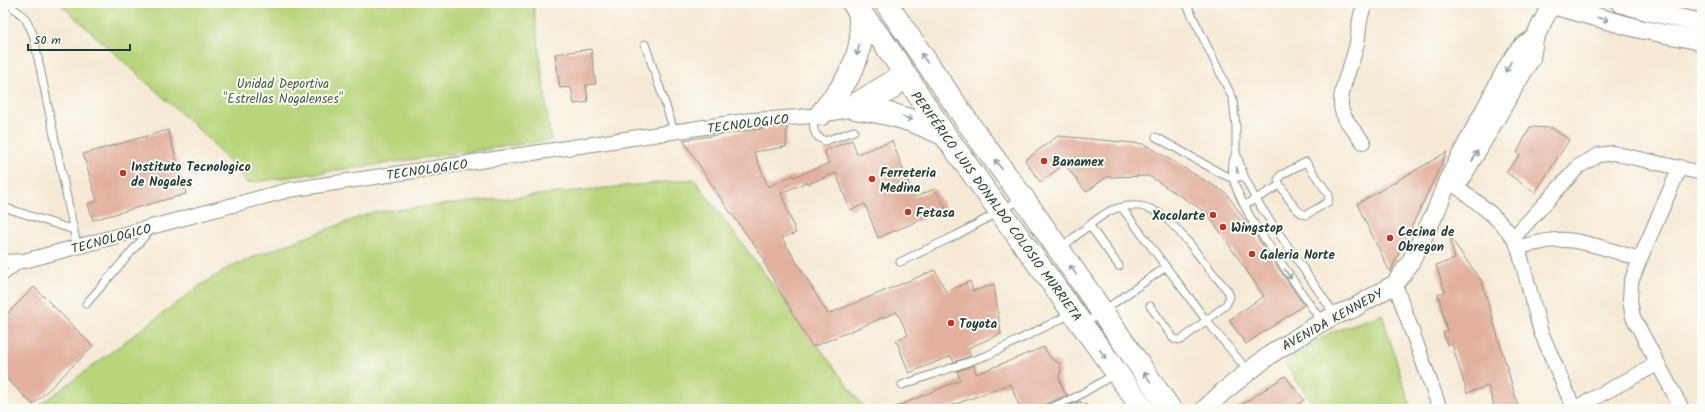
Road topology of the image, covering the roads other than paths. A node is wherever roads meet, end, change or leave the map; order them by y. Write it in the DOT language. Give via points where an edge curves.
graph roads {
  1 [pos="8,3"];
  2 [pos="885,3"];
  3 [pos="1186,3"];
  4 [pos="1366,3"];
  5 [pos="1620,3"];
  6 [pos="1551,4"];
  7 [pos="856,7"];
  8 [pos="1702,23"];
  9 [pos="1702,41"];
  10 [pos="645,44"];
  11 [pos="905,77"];
  12 [pos="832,112"];
  13 [pos="973,130"];
  14 [pos="854,131"];
  15 [pos="675,133"];
  16 [pos="945,135"];
  17 [pos="1156,137"];
  18 [pos="1363,142"];
  19 [pos="1236,153"];
  20 [pos="1680,167"];
  21 [pos="1702,173"];
  22 [pos="1244,176"];
  23 [pos="1232,178"];
  24 [pos="1452,183"];
  25 [pos="1280,185"];
  26 [pos="1023,198"];
  27 [pos="1256,200"];
  28 [pos="1245,205"];
  29 [pos="3,207"];
  30 [pos="1122,208"];
  31 [pos="1000,211"];
  32 [pos="154,226"];
  33 [pos="1090,226"];
  34 [pos="74,230"];
  35 [pos="1516,242"];
  36 [pos="77,246"];
  37 [pos="1059,250"];
  38 [pos="1640,259"];
  39 [pos="24,261"];
  40 [pos="3,262"];
  41 [pos="900,262"];
  42 [pos="1119,266"];
  43 [pos="1166,267"];
  44 [pos="3,278"];
  45 [pos="1395,284"];
  46 [pos="86,304"];
  47 [pos="1150,306"];
  48 [pos="1102,311"];
  49 [pos="1329,318"];
  50 [pos="1078,319"];
  51 [pos="1206,320"];
  52 [pos="1657,364"];
  53 [pos="1249,372"];
  54 [pos="1117,373"];
  55 [pos="902,385"];
  56 [pos="1048,409"];
  57 [pos="1143,409"];
  58 [pos="1170,409"];
  59 [pos="1205,409"];
  60 [pos="1440,409"];
  61 [pos="1574,409"];
  62 [pos="1682,409"];
  1 -- 34 [label="lane" via="25,18 33,34"];
  2 -- 11 [label="main road" via="889,28 901,58"];
  13 -- 2 [label="main road, PERIFÉRICO LUIS DONALDO COLOSIO MURRIETA, one-way"];
  3 -- 19 [label="lane" via="1233,99"];
  4 -- 18 [label="street" via="1362,10 1356,51 1341,106 1344,115"];
  5 -- 8 [label="street"];
  6 -- 9 [label="street, one-way" via="1640,29"];
  6 -- 24 [label="street, AVENIDA KENNEDY" via="1534,40 1532,58 1479,136"];
  7 -- 11 [label="main road, PERIFÉRICO LUIS DONALDO COLOSIO MURRIETA" via="885,44"];
  7 -- 12 [label="main road, one-way" via="861,37 853,69 839,92"];
  10 -- 15 [label="lane"];
  11 -- 12 [label="street, TECNOLOGICO" via="893,77"];
  11 -- 13 [label="main road" via="927,91 954,123 964,129"];
  11 -- 16 [label="main road, PERIFÉRICO LUIS DONALDO COLOSIO MURRIETA"];
  12 -- 14 [label="lane" via="813,131 818,138 825,141"];
  12 -- 15 [label="street, TECNOLOGICO" via="751,120"];
  12 -- 16 [label="main road, one-way" via="896,114"];
  26 -- 13 [label="main road, PERIFÉRICO LUIS DONALDO COLOSIO MURRIETA, one-way"];
  15 -- 32 [label="street, TECNOLOGICO" via="289,190"];
  16 -- 31 [label="main road, PERIFÉRICO LUIS DONALDO COLOSIO MURRIETA"];
  17 -- 23 [label="lane"];
  19 -- 22 [label="lane"];
  19 -- 23 [label="lane" via="1232,162"];
  20 -- 21 [label="street"];
  20 -- 35 [label="street" via="1612,153 1599,155 1579,166"];
  20 -- 38 [label="street"];
  22 -- 23 [label="lane"];
  22 -- 27 [label="lane"];
  23 -- 28 [label="lane"];
  24 -- 35 [label="street" via="1481,206"];
  24 -- 45 [label="street, AVENIDA KENNEDY" via="1410,263"];
  25 -- 25 [label="lane" via="1278,180 1281,175 1306,162 1329,195 1328,202 1306,215 1302,214"];
  25 -- 27 [label="lane"];
  26 -- 31 [label="lane"];
  26 -- 37 [label="main road, PERIFÉRICO LUIS DONALDO COLOSIO MURRIETA"];
  27 -- 28 [label="lane"];
  27 -- 49 [label="lane"];
  28 -- 49 [label="lane, one-way" via="1253,222"];
  29 -- 34 [label="lane"];
  30 -- 33 [label="lane" via="1104,214"];
  30 -- 43 [label="lane"];
  30 -- 51 [label="lane" via="1140,206 1168,218 1228,291 1230,297 1226,305"];
  31 -- 41 [label="lane" via="957,236"];
  31 -- 50 [label="main road, PERIFÉRICO LUIS DONALDO COLOSIO MURRIETA"];
  32 -- 36 [label="street, TECNOLOGICO"];
  32 -- 46 [label="lane"];
  33 -- 37 [label="lane"];
  33 -- 42 [label="lane"];
  34 -- 36 [label="lane"];
  35 -- 38 [label="street" via="1564,240"];
  35 -- 61 [label="street" via="1541,332"];
  36 -- 39 [label="street, TECNOLOGICO"];
  48 -- 37 [label="main road, PERIFÉRICO LUIS DONALDO COLOSIO MURRIETA, one-way"];
  38 -- 52 [label="street" via="1631,282 1631,306 1633,317"];
  39 -- 40 [label="street, TECNOLOGICO"];
  39 -- 44 [label="lane, TECNOLOGICO"];
  43 -- 48 [label="lane"];
  43 -- 51 [label="lane"];
  45 -- 49 [label="street, AVENIDA KENNEDY" via="1352,309"];
  45 -- 60 [label="street"];
  47 -- 51 [label="lane" via="1177,340 1185,339"];
  48 -- 50 [label="lane"];
  58 -- 48 [label="main road, PERIFÉRICO LUIS DONALDO COLOSIO MURRIETA, one-way"];
  49 -- 53 [label="street, AVENIDA KENNEDY" via="1271,354"];
  50 -- 54 [label="main road, PERIFÉRICO LUIS DONALDO COLOSIO MURRIETA, one-way"];
  50 -- 55 [label="lane" via="988,355"];
  51 -- 53 [label="lane"];
  52 -- 61 [label="street"];
  52 -- 62 [label="street"];
  53 -- 59 [label="street, AVENIDA KENNEDY"];
  54 -- 56 [label="lane" via="1076,397"];
  54 -- 57 [label="main road, PERIFÉRICO LUIS DONALDO COLOSIO MURRIETA"];
}
